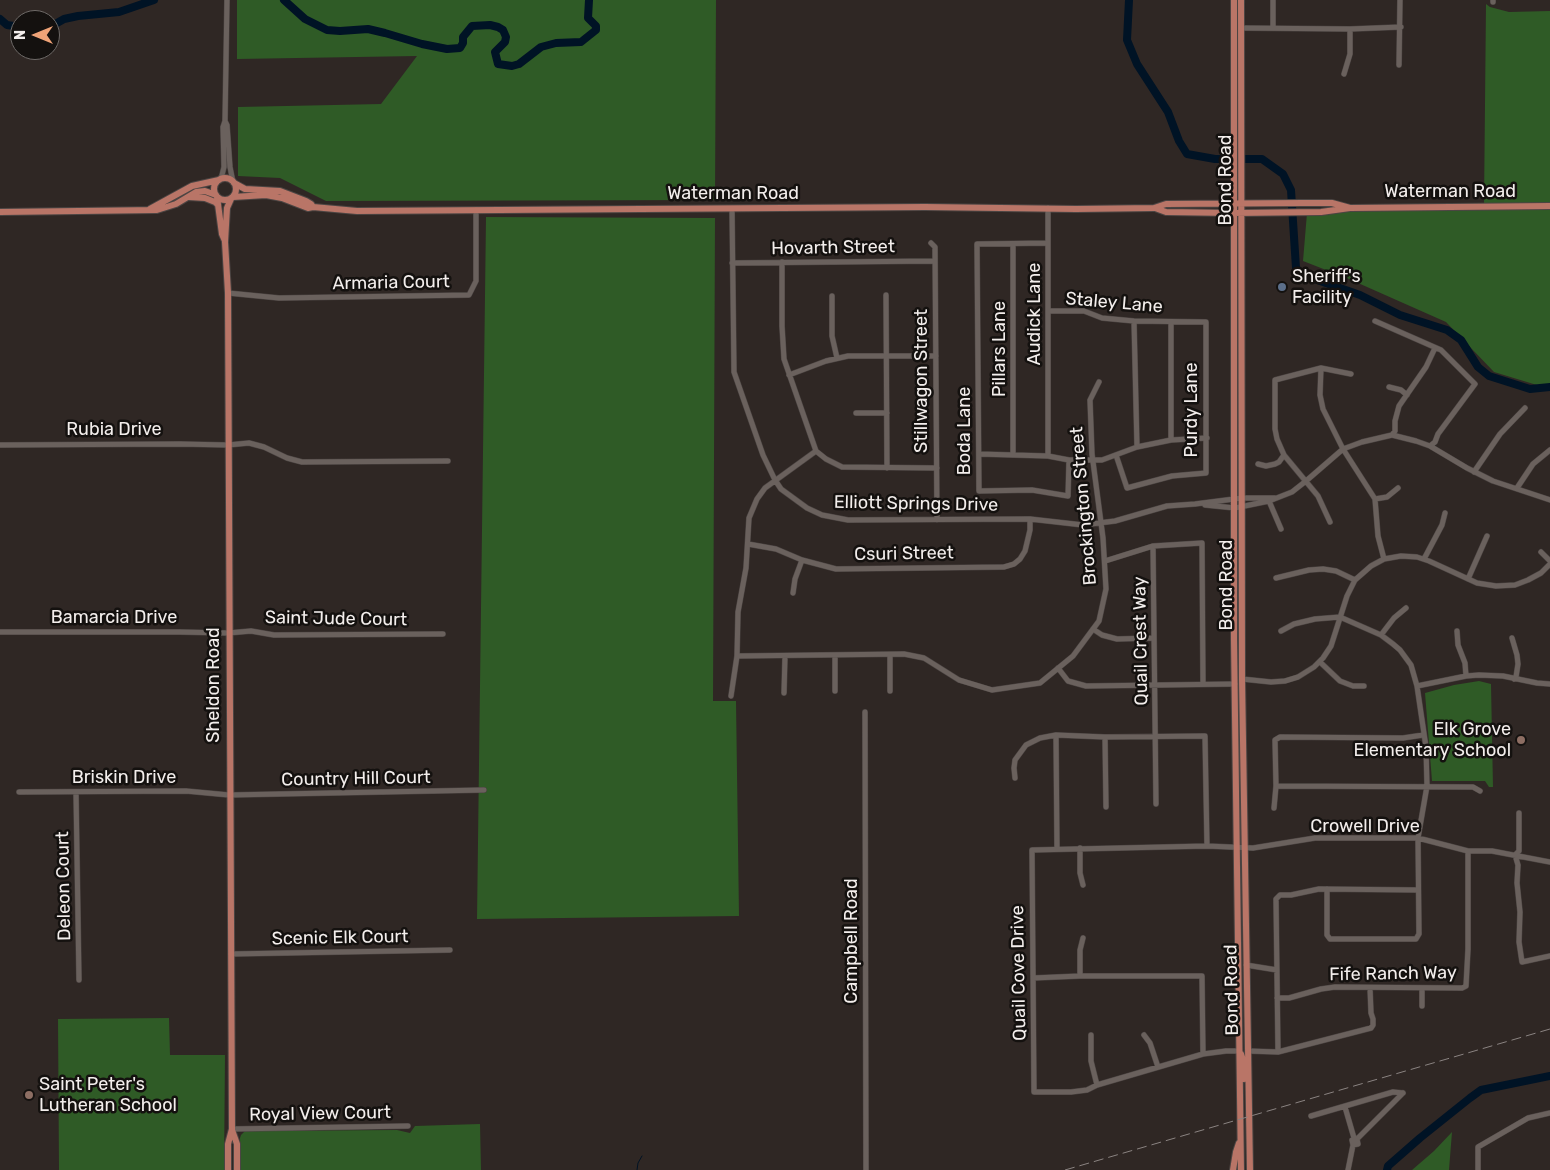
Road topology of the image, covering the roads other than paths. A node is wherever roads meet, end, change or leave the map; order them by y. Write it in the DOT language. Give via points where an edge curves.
graph roads {
  1 [pos="227,0"];
  2 [pos="1235,0"];
  3 [pos="1241,0"];
  4 [pos="1273,0"];
  5 [pos="1400,0"];
  6 [pos="1401,27"];
  7 [pos="1241,28"];
  8 [pos="1273,28"];
  9 [pos="1350,29"];
  10 [pos="1400,65"];
  11 [pos="1344,74"];
  12 [pos="225,121"];
  13 [pos="220,180"];
  14 [pos="234,182"];
  15 [pos="216,196"];
  16 [pos="189,197"];
  17 [pos="232,198"];
  18 [pos="1237,204"];
  19 [pos="218,205"];
  20 [pos="1550,206"];
  21 [pos="313,207"];
  22 [pos="1048,208"];
  23 [pos="1154,208"];
  24 [pos="1350,208"];
  25 [pos="732,209"];
  26 [pos="150,210"];
  27 [pos="476,210"];
  28 [pos="0,212"];
  29 [pos="1237,213"];
  30 [pos="225,242"];
  31 [pos="931,243"];
  32 [pos="1048,243"];
  33 [pos="977,244"];
  34 [pos="1013,244"];
  35 [pos="935,261"];
  36 [pos="782,262"];
  37 [pos="732,263"];
  38 [pos="228,294"];
  39 [pos="832,296"];
  40 [pos="886,296"];
  41 [pos="1048,311"];
  42 [pos="1134,321"];
  43 [pos="1375,321"];
  44 [pos="1171,322"];
  45 [pos="1206,322"];
  46 [pos="1435,348"];
  47 [pos="887,356"];
  48 [pos="936,356"];
  49 [pos="837,358"];
  50 [pos="1320,368"];
  51 [pos="1351,374"];
  52 [pos="789,375"];
  53 [pos="1099,382"];
  54 [pos="1388,387"];
  55 [pos="1407,395"];
  56 [pos="1525,408"];
  57 [pos="887,413"];
  58 [pos="856,414"];
  59 [pos="1392,435"];
  60 [pos="1207,438"];
  61 [pos="1171,440"];
  62 [pos="0,444"];
  63 [pos="228,445"];
  64 [pos="1430,446"];
  65 [pos="1137,448"];
  66 [pos="1343,449"];
  67 [pos="1550,450"];
  68 [pos="816,451"];
  69 [pos="979,454"];
  70 [pos="1013,454"];
  71 [pos="1116,455"];
  72 [pos="1284,455"];
  73 [pos="1048,456"];
  74 [pos="1069,460"];
  75 [pos="1092,460"];
  76 [pos="448,461"];
  77 [pos="1258,464"];
  78 [pos="887,468"];
  79 [pos="937,468"];
  80 [pos="1474,472"];
  81 [pos="776,480"];
  82 [pos="1306,481"];
  83 [pos="1398,488"];
  84 [pos="1517,488"];
  85 [pos="1238,498"];
  86 [pos="1275,498"];
  87 [pos="1375,499"];
  88 [pos="1550,500"];
  89 [pos="1269,501"];
  90 [pos="1196,504"];
  91 [pos="1238,507"];
  92 [pos="1445,513"];
  93 [pos="1030,519"];
  94 [pos="937,520"];
  95 [pos="1330,522"];
  96 [pos="1102,524"];
  97 [pos="1281,530"];
  98 [pos="1487,536"];
  99 [pos="748,544"];
  100 [pos="1152,546"];
  101 [pos="1541,552"];
  102 [pos="1384,559"];
  103 [pos="1424,559"];
  104 [pos="802,560"];
  105 [pos="1105,561"];
  106 [pos="1550,563"];
  107 [pos="1276,578"];
  108 [pos="1468,579"];
  109 [pos="1355,580"];
  110 [pos="793,593"];
  111 [pos="1406,608"];
  112 [pos="1340,617"];
  113 [pos="1093,629"];
  114 [pos="1281,630"];
  115 [pos="1457,631"];
  116 [pos="0,632"];
  117 [pos="228,633"];
  118 [pos="443,634"];
  119 [pos="1382,635"];
  120 [pos="1154,638"];
  121 [pos="1512,638"];
  122 [pos="1234,640"];
  123 [pos="890,654"];
  124 [pos="835,655"];
  125 [pos="738,656"];
  126 [pos="784,656"];
  127 [pos="1320,662"];
  128 [pos="1058,668"];
  129 [pos="1466,676"];
  130 [pos="1242,679"];
  131 [pos="1514,679"];
  132 [pos="1155,684"];
  133 [pos="1203,684"];
  134 [pos="1235,684"];
  135 [pos="1550,684"];
  136 [pos="1364,686"];
  137 [pos="1417,686"];
  138 [pos="835,691"];
  139 [pos="890,691"];
  140 [pos="784,692"];
  141 [pos="731,696"];
  142 [pos="865,712"];
  143 [pos="1056,735"];
  144 [pos="1156,735"];
  145 [pos="1423,735"];
  146 [pos="1105,737"];
  147 [pos="1015,778"];
  148 [pos="1276,786"];
  149 [pos="1426,786"];
  150 [pos="484,790"];
  151 [pos="1480,791"];
  152 [pos="19,792"];
  153 [pos="76,792"];
  154 [pos="229,795"];
  155 [pos="1156,804"];
  156 [pos="1106,806"];
  157 [pos="1274,808"];
  158 [pos="1519,813"];
  159 [pos="1418,838"];
  160 [pos="1207,846"];
  161 [pos="1241,847"];
  162 [pos="1057,848"];
  163 [pos="1080,848"];
  164 [pos="1468,851"];
  165 [pos="1515,855"];
  166 [pos="1550,862"];
  167 [pos="1083,885"];
  168 [pos="1327,889"];
  169 [pos="1418,890"];
  170 [pos="1238,922"];
  171 [pos="1083,938"];
  172 [pos="450,950"];
  173 [pos="231,954"];
  174 [pos="1550,956"];
  175 [pos="1246,965"];
  176 [pos="1277,970"];
  177 [pos="1080,976"];
  178 [pos="1033,978"];
  179 [pos="79,980"];
  180 [pos="1370,988"];
  181 [pos="1422,988"];
  182 [pos="1277,998"];
  183 [pos="1239,1003"];
  184 [pos="1422,1006"];
  185 [pos="1091,1035"];
  186 [pos="1144,1035"];
  187 [pos="1239,1051"];
  188 [pos="1248,1052"];
  189 [pos="1278,1052"];
  190 [pos="1203,1054"];
  191 [pos="1158,1066"];
  192 [pos="1097,1085"];
  193 [pos="1249,1098"];
  194 [pos="1344,1107"];
  195 [pos="1550,1113"];
  196 [pos="1311,1116"];
  197 [pos="408,1126"];
  198 [pos="232,1129"];
  199 [pos="1356,1138"];
  200 [pos="1241,1140"];
  201 [pos="228,1170"];
  202 [pos="237,1170"];
  203 [pos="866,1170"];
  204 [pos="1233,1170"];
  205 [pos="1241,1170"];
  206 [pos="1250,1170"];
  207 [pos="1348,1170"];
  208 [pos="1478,1170"];
  1 -- 12 [label="street"];
  2 -- 7 [label="main road" via="1237,23"];
  2 -- 18 [label="main road, Bond Road" via="1233,170"];
  3 -- 7 [label="main road, Bond Road"];
  4 -- 8 [label="street"];
  5 -- 6 [label="street"];
  6 -- 9 [label="street"];
  6 -- 10 [label="street"];
  7 -- 8 [label="street"];
  7 -- 18 [label="main road, Bond Road" via="1241,171"];
  8 -- 9 [label="street"];
  9 -- 11 [label="street" via="1350,54"];
  12 -- 13 [label="street" via="224,167"];
  12 -- 14 [label="street"];
  13 -- 14 [label="main road" via="228,178"];
  13 -- 15 [label="main road" via="214,188"];
  13 -- 26 [label="main road" via="192,186"];
  14 -- 17 [label="main road" via="236,191"];
  14 -- 21 [label="main road, Waterman Road" via="245,189 280,191"];
  15 -- 16 [label="main road" via="200,191"];
  15 -- 17 [label="main road" via="225,200"];
  15 -- 19 [label="main road, Sheldon Road"];
  16 -- 19 [label="main road" via="205,198"];
  16 -- 26 [label="main road" via="165,209"];
  17 -- 21 [label="main road, Waterman Road" via="266,195"];
  17 -- 30 [label="main road, Sheldon Road" via="227,208"];
  18 -- 23 [label="main road, Waterman Road" via="1166,204"];
  18 -- 24 [label="main road, Waterman Road" via="1332,204"];
  18 -- 29 [label="main road, Bond Road"];
  19 -- 30 [label="main road, Sheldon Road"];
  20 -- 24 [label="main road, Waterman Road"];
  21 -- 27 [label="main road, Waterman Road" via="357,211"];
  22 -- 23 [label="main road, Waterman Road"];
  22 -- 25 [label="main road, Waterman Road"];
  22 -- 32 [label="street"];
  23 -- 29 [label="main road, Waterman Road" via="1166,212"];
  24 -- 29 [label="main road, Waterman Road" via="1321,212"];
  25 -- 27 [label="main road, Waterman Road"];
  25 -- 37 [label="street, Elliott Springs Drive"];
  26 -- 28 [label="main road"];
  27 -- 38 [label="street, Armaria Court" via="476,281 469,295 279,298"];
  29 -- 85 [label="main road, Bond Road"];
  30 -- 38 [label="main road, Sheldon Road"];
  31 -- 35 [label="street, Stillwagon Street" via="935,247"];
  32 -- 34 [label="street, Audick Lane"];
  32 -- 41 [label="street, Audick Lane"];
  33 -- 34 [label="street, Audick Lane"];
  33 -- 69 [label="street, Boda Lane"];
  34 -- 70 [label="street, Pillars Lane"];
  35 -- 36 [label="street, Hovarth Street"];
  35 -- 48 [label="street, Stillwagon Street"];
  36 -- 37 [label="street, Hovarth Street"];
  36 -- 52 [label="street" via="782,344"];
  37 -- 81 [label="street, Elliott Springs Drive" via="734,372 763,455"];
  38 -- 63 [label="main road, Sheldon Road"];
  39 -- 49 [label="street" via="832,336"];
  40 -- 47 [label="street"];
  41 -- 42 [label="street, Staley Lane" via="1084,311 1102,318"];
  41 -- 73 [label="street, Audick Lane"];
  42 -- 44 [label="street, Staley Lane"];
  42 -- 65 [label="street"];
  43 -- 46 [label="street"];
  44 -- 45 [label="street, Staley Lane"];
  44 -- 61 [label="street"];
  45 -- 60 [label="street, Purdy Lane"];
  46 -- 55 [label="street"];
  46 -- 64 [label="street" via="1448,355 1475,384"];
  47 -- 48 [label="street"];
  47 -- 49 [label="street"];
  47 -- 57 [label="street"];
  48 -- 79 [label="street, Stillwagon Street"];
  49 -- 52 [label="street"];
  50 -- 51 [label="street"];
  50 -- 66 [label="street" via="1323,409"];
  50 -- 72 [label="street" via="1275,380 1275,429"];
  52 -- 68 [label="street"];
  53 -- 75 [label="street, Brockington Street" via="1090,400"];
  54 -- 55 [label="street"];
  55 -- 59 [label="street" via="1397,411"];
  56 -- 80 [label="street" via="1500,434"];
  57 -- 58 [label="street"];
  57 -- 78 [label="street"];
  59 -- 64 [label="street"];
  59 -- 66 [label="street"];
  60 -- 61 [label="street"];
  60 -- 71 [label="street, Purdy Lane" via="1206,473 1172,476 1127,488"];
  61 -- 65 [label="street"];
  62 -- 63 [label="street, Rubia Drive"];
  63 -- 76 [label="street, Rubia Drive" via="259,445 302,462"];
  63 -- 117 [label="main road, Sheldon Road"];
  64 -- 80 [label="street"];
  65 -- 71 [label="street"];
  66 -- 82 [label="street"];
  66 -- 87 [label="street"];
  67 -- 84 [label="street" via="1534,464"];
  68 -- 78 [label="street" via="842,467"];
  68 -- 81 [label="street"];
  69 -- 70 [label="street"];
  69 -- 74 [label="street, Boda Lane" via="979,492 1032,490 1068,496"];
  70 -- 73 [label="street"];
  71 -- 75 [label="street"];
  72 -- 77 [label="street" via="1275,464"];
  72 -- 82 [label="street"];
  73 -- 74 [label="street"];
  74 -- 75 [label="street"];
  75 -- 96 [label="street, Brockington Street"];
  78 -- 79 [label="street"];
  79 -- 94 [label="street, Stillwagon Street"];
  80 -- 84 [label="street"];
  81 -- 94 [label="street, Elliott Springs Drive" via="791,498 822,515 848,520"];
  81 -- 99 [label="street" via="765,488 754,506 749,518"];
  82 -- 86 [label="street" via="1292,492"];
  82 -- 95 [label="street" via="1318,496"];
  83 -- 87 [label="street" via="1387,497"];
  84 -- 88 [label="street"];
  85 -- 86 [label="street"];
  85 -- 90 [label="street"];
  85 -- 91 [label="main road, Bond Road"];
  86 -- 89 [label="street"];
  87 -- 102 [label="street" via="1378,536"];
  89 -- 91 [label="street"];
  89 -- 97 [label="street"];
  90 -- 91 [label="street"];
  90 -- 96 [label="street, Elliott Springs Drive" via="1167,506"];
  91 -- 122 [label="main road, Bond Road"];
  91 -- 130 [label="main road, Bond Road"];
  92 -- 103 [label="street"];
  93 -- 94 [label="street, Elliott Springs Drive"];
  93 -- 96 [label="street, Elliott Springs Drive"];
  93 -- 104 [label="street, Csuri Street" via="1025,551 1014,564 1004,567 836,569"];
  96 -- 105 [label="street, Brockington Street"];
  98 -- 108 [label="street"];
  99 -- 104 [label="street, Csuri Street" via="776,549"];
  99 -- 125 [label="street" via="738,612"];
  100 -- 105 [label="street"];
  100 -- 120 [label="street, Quail Crest Way"];
  100 -- 133 [label="street" via="1202,543"];
  101 -- 106 [label="street"];
  102 -- 103 [label="street" via="1406,556"];
  102 -- 109 [label="street"];
  103 -- 108 [label="street"];
  104 -- 110 [label="street"];
  105 -- 113 [label="street, Brockington Street" via="1106,588 1099,621"];
  106 -- 108 [label="street" via="1533,578 1515,585 1496,586"];
  107 -- 109 [label="street" via="1323,569"];
  109 -- 112 [label="street"];
  111 -- 119 [label="street"];
  112 -- 114 [label="street" via="1315,619"];
  112 -- 119 [label="street"];
  112 -- 127 [label="street" via="1331,646"];
  113 -- 120 [label="street" via="1117,639"];
  113 -- 128 [label="street, Brockington Street" via="1073,656"];
  115 -- 129 [label="street"];
  116 -- 117 [label="street, Bamarcia Drive"];
  117 -- 118 [label="street, Saint Jude Court"];
  117 -- 154 [label="main road, Sheldon Road"];
  119 -- 137 [label="street" via="1400,650 1411,665"];
  120 -- 132 [label="street, Quail Crest Way"];
  121 -- 131 [label="street" via="1518,664"];
  122 -- 130 [label="main road" via="1239,646"];
  122 -- 134 [label="main road, Bond Road"];
  123 -- 124 [label="street, Brockington Street"];
  123 -- 128 [label="street, Brockington Street" via="924,658 959,680 992,690 1040,683"];
  123 -- 139 [label="street"];
  124 -- 126 [label="street, Brockington Street"];
  124 -- 138 [label="street"];
  125 -- 126 [label="street, Brockington Street"];
  125 -- 141 [label="street"];
  126 -- 140 [label="street"];
  127 -- 130 [label="street" via="1302,675 1285,681"];
  127 -- 136 [label="street" via="1340,681"];
  128 -- 132 [label="street" via="1068,680 1086,686"];
  129 -- 131 [label="street"];
  129 -- 137 [label="street"];
  130 -- 161 [label="main road, Bond Road"];
  131 -- 135 [label="street"];
  132 -- 133 [label="street"];
  132 -- 144 [label="street, Quail Crest Way"];
  133 -- 134 [label="street"];
  134 -- 161 [label="main road, Bond Road"];
  137 -- 145 [label="street"];
  142 -- 203 [label="street, Campbell Road"];
  143 -- 146 [label="street"];
  143 -- 147 [label="street" via="1026,745 1015,760"];
  143 -- 162 [label="street"];
  144 -- 146 [label="street"];
  144 -- 155 [label="street, Quail Crest Way"];
  144 -- 160 [label="street" via="1205,736"];
  145 -- 148 [label="street" via="1403,738 1280,737 1276,740"];
  145 -- 149 [label="street"];
  146 -- 156 [label="street"];
  148 -- 149 [label="street"];
  148 -- 157 [label="street"];
  149 -- 151 [label="street" via="1473,787"];
  149 -- 159 [label="street"];
  150 -- 154 [label="street, Country Hill Court"];
  152 -- 153 [label="street, Briskin Drive"];
  153 -- 154 [label="street, Briskin Drive" via="186,791"];
  153 -- 179 [label="street, Deleon Court"];
  154 -- 173 [label="main road, Sheldon Road"];
  158 -- 165 [label="street" via="1519,851"];
  159 -- 161 [label="street, Crowell Drive" via="1315,838"];
  159 -- 164 [label="street, Crowell Drive"];
  159 -- 169 [label="street"];
  160 -- 161 [label="street, Quail Cove Drive"];
  160 -- 163 [label="street, Quail Cove Drive"];
  161 -- 170 [label="main road, Bond Road"];
  161 -- 175 [label="main road, Bond Road"];
  162 -- 163 [label="street, Quail Cove Drive"];
  162 -- 178 [label="street, Quail Cove Drive" via="1032,850"];
  163 -- 167 [label="street"];
  164 -- 165 [label="street, Crowell Drive" via="1492,850"];
  164 -- 181 [label="street, Fife Ranch Way" via="1466,986"];
  165 -- 166 [label="street, Crowell Drive"];
  165 -- 174 [label="street" via="1522,962"];
  168 -- 169 [label="street"];
  168 -- 169 [label="street" via="1327,935 1330,939 1416,939 1419,934"];
  168 -- 176 [label="street" via="1280,895 1276,899"];
  170 -- 175 [label="main road" via="1242,962"];
  170 -- 183 [label="main road, Bond Road"];
  171 -- 177 [label="street"];
  172 -- 173 [label="street, Scenic Elk Court"];
  173 -- 198 [label="main road, Sheldon Road"];
  175 -- 176 [label="street"];
  175 -- 188 [label="main road, Bond Road"];
  176 -- 182 [label="street"];
  177 -- 178 [label="street"];
  177 -- 190 [label="street" via="1202,976"];
  178 -- 192 [label="street, Quail Cove Drive" via="1034,1092 1087,1090"];
  180 -- 181 [label="street, Fife Ranch Way"];
  180 -- 182 [label="street, Fife Ranch Way" via="1321,989"];
  180 -- 189 [label="street" via="1371,1028"];
  181 -- 184 [label="street"];
  182 -- 189 [label="street"];
  183 -- 187 [label="main road, Bond Road"];
  183 -- 188 [label="main road" via="1243,1048"];
  185 -- 192 [label="street" via="1091,1060"];
  186 -- 191 [label="street"];
  187 -- 190 [label="street, Quail Cove Drive"];
  187 -- 193 [label="main road"];
  187 -- 200 [label="main road, Bond Road"];
  188 -- 189 [label="street"];
  188 -- 193 [label="main road, Bond Road"];
  190 -- 191 [label="street, Quail Cove Drive"];
  191 -- 192 [label="street, Quail Cove Drive"];
  193 -- 206 [label="main road, Bond Road"];
  194 -- 196 [label="street"];
  194 -- 199 [label="street"];
  194 -- 199 [label="street" via="1393,1092 1403,1093"];
  195 -- 208 [label="street" via="1528,1118 1478,1148"];
  197 -- 198 [label="street, Royal View Court"];
  198 -- 201 [label="main road, Sheldon Road" via="228,1144"];
  198 -- 202 [label="main road, Sheldon Road"];
  199 -- 207 [label="street" via="1351,1141"];
  200 -- 204 [label="main road"];
  200 -- 205 [label="main road, Bond Road"];
}
